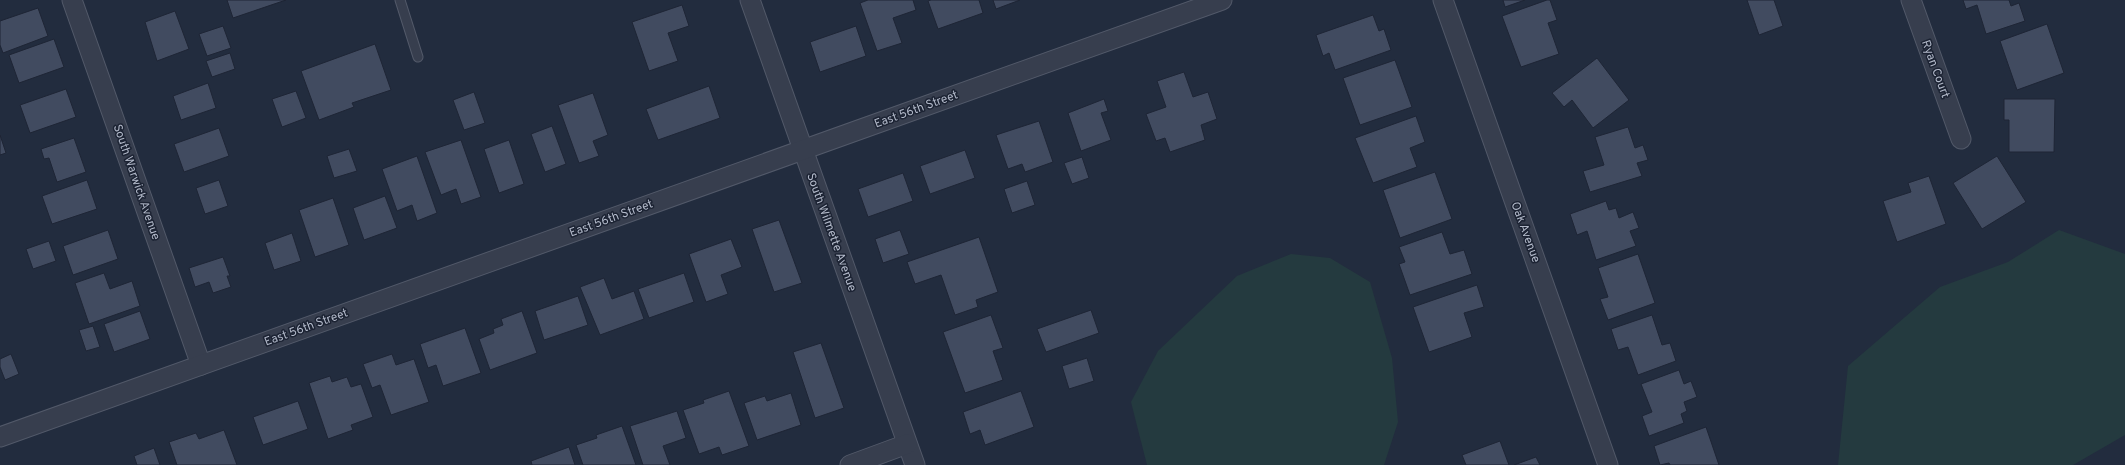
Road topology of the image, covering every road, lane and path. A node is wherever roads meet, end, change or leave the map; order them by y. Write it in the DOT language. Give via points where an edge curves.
graph roads {
  1 [pos="72,0"];
  2 [pos="400,0"];
  3 [pos="750,0"];
  4 [pos="1222,0"];
  5 [pos="1443,0"];
  6 [pos="1911,0"];
  7 [pos="418,57"];
  8 [pos="1961,138"];
  9 [pos="803,150"];
  10 [pos="201,365"];
  11 [pos="0,437"];
  12 [pos="907,444"];
  13 [pos="850,465"];
  14 [pos="915,465"];
  15 [pos="1608,465"];
  1 -- 10 [label="street, South Warwick Avenue"];
  2 -- 7 [label="lane"];
  3 -- 9 [label="street, South Wilmette Avenue"];
  4 -- 9 [label="street, East 56th Street"];
  5 -- 15 [label="street, Oak Avenue"];
  6 -- 8 [label="street, Ryan Court"];
  9 -- 10 [label="street, East 56th Street"];
  9 -- 12 [label="street, South Wilmette Avenue"];
  10 -- 11 [label="street, East 56th Street"];
  12 -- 13 [label="street"];
  12 -- 14 [label="street, South Wilmette Avenue"];
}
